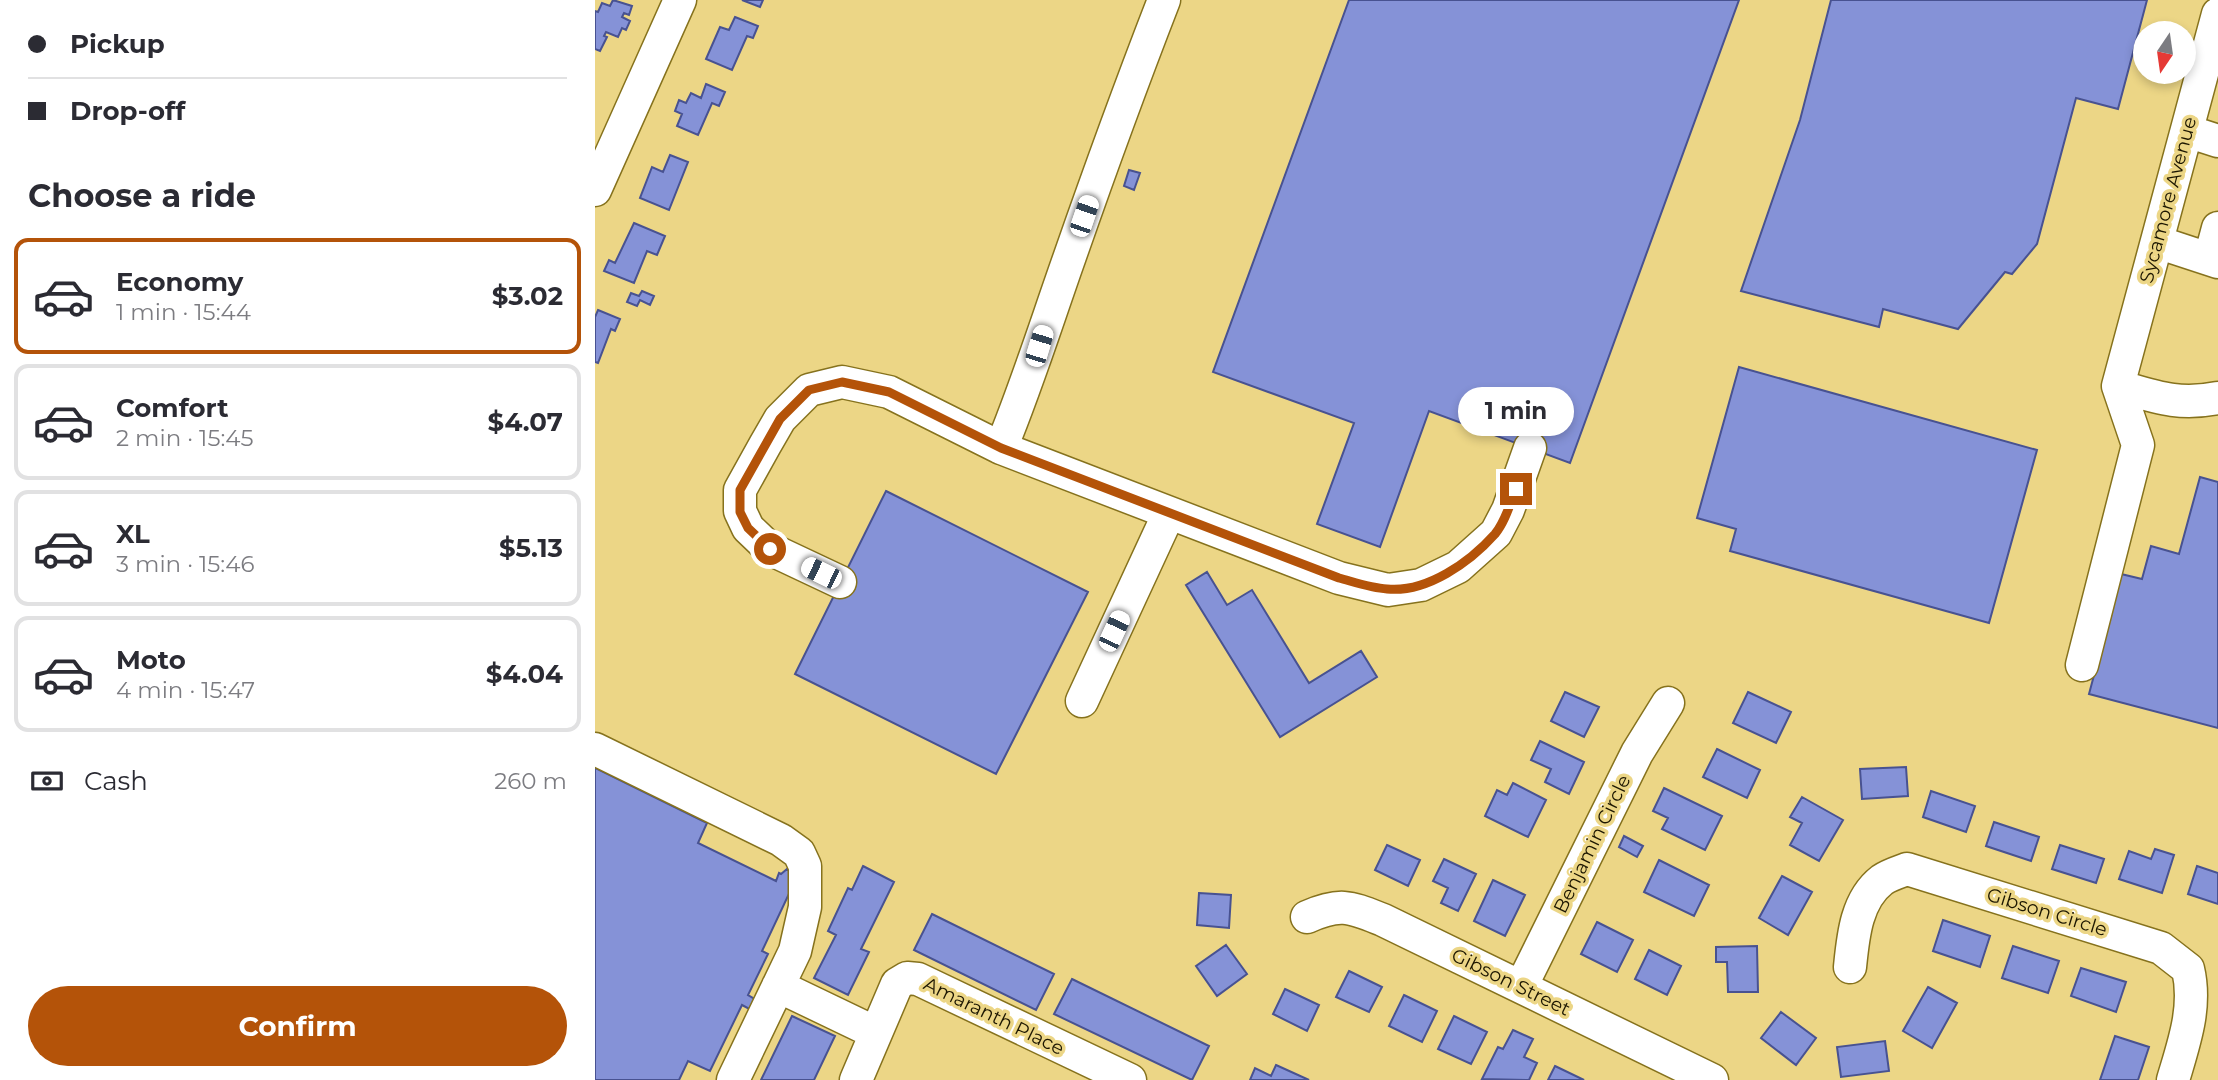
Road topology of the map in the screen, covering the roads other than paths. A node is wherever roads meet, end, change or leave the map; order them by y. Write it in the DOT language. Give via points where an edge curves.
graph roads {
  1 [pos="680,0"];
  2 [pos="1164,0"];
  3 [pos="2218,14"];
  4 [pos="2213,54"];
  5 [pos="2187,131"];
  6 [pos="2218,141"];
  7 [pos="595,190"];
  8 [pos="2218,228"];
  9 [pos="2157,242"];
  10 [pos="2214,260"];
  11 [pos="2118,386"];
  12 [pos="2218,398"];
  13 [pos="1001,448"];
  14 [pos="1530,448"];
  15 [pos="1169,513"];
  16 [pos="841,582"];
  17 [pos="2082,664"];
  18 [pos="1082,701"];
  19 [pos="1668,703"];
  20 [pos="595,749"];
  21 [pos="1307,917"];
  22 [pos="1850,967"];
  23 [pos="778,986"];
  24 [pos="1521,987"];
  25 [pos="876,1033"];
  26 [pos="1120,1075"];
  27 [pos="733,1080"];
  28 [pos="856,1080"];
  29 [pos="1070,1080"];
  30 [pos="1712,1080"];
  31 [pos="2173,1080"];
  1 -- 7 [label="street"];
  2 -- 13 [label="street"];
  3 -- 4 [label="street, Sycamore Avenue"];
  4 -- 5 [label="street, Sycamore Avenue"];
  5 -- 6 [label="street"];
  5 -- 9 [label="street, Sycamore Avenue"];
  8 -- 10 [label="street"];
  9 -- 10 [label="street"];
  9 -- 11 [label="street, Sycamore Avenue"];
  11 -- 12 [label="street" via="2171,401"];
  11 -- 17 [label="street" via="2139,445"];
  13 -- 15 [label="street"];
  13 -- 16 [label="street" via="889,392 842,382 809,390 780,419 765,445 740,490 740,512 748,528 770,549"];
  14 -- 15 [label="street" via="1496,533 1458,566 1421,585 1388,590 1339,578"];
  15 -- 18 [label="street"];
  19 -- 24 [label="street, Benjamin Circle" via="1637,753"];
  20 -- 23 [label="street" via="799,853 805,866 805,907 795,951"];
  21 -- 24 [label="street, Gibson Street" via="1329,907 1356,909"];
  22 -- 31 [label="street, Gibson Circle" via="1854,927 1868,898 1881,881 1907,869 2161,948 2188,969 2193,986 2192,1008"];
  23 -- 25 [label="street"];
  23 -- 27 [label="street"];
  24 -- 30 [label="street, Gibson Street"];
  25 -- 26 [label="street, Amaranth Place" via="897,984 907,978 918,979"];
  25 -- 28 [label="street, Amaranth Place"];
  26 -- 29 [label="street, Amaranth Place"];
}
